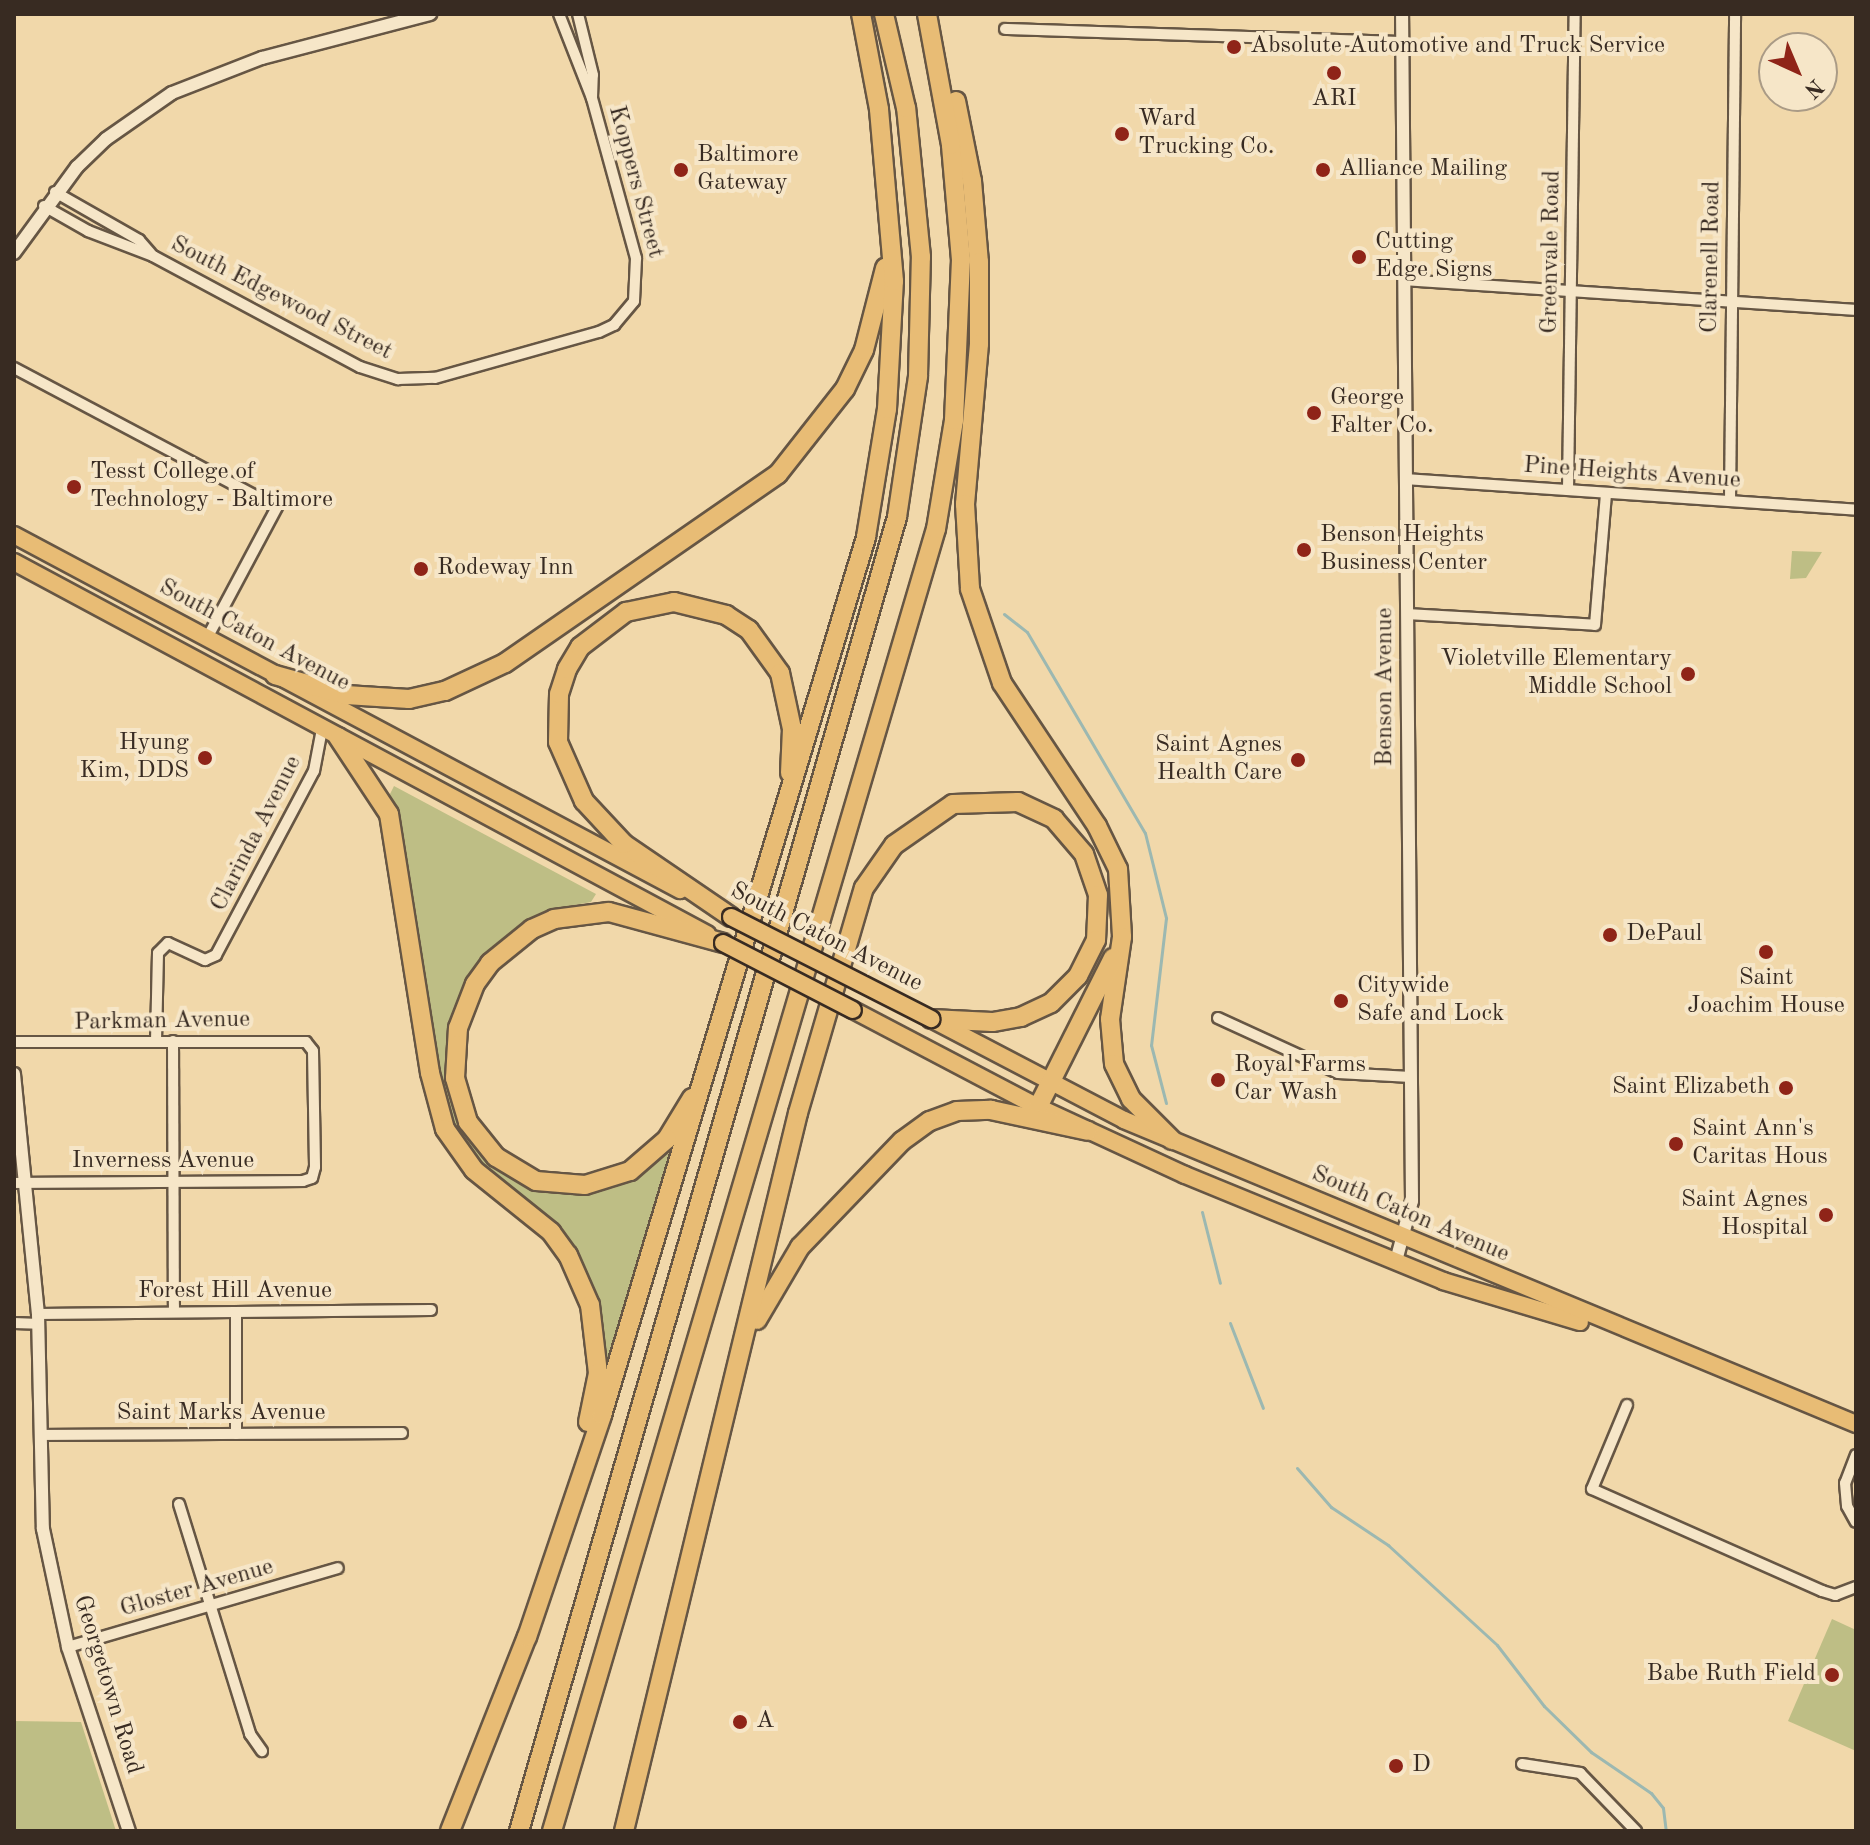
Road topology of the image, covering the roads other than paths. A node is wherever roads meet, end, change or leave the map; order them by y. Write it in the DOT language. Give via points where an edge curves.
graph roads {
  1 [pos="430,14"];
  2 [pos="559,14"];
  3 [pos="578,14"];
  4 [pos="861,14"];
  5 [pos="884,14"];
  6 [pos="927,14"];
  7 [pos="934,14"];
  8 [pos="1402,14"];
  9 [pos="1575,14"];
  10 [pos="1735,14"];
  11 [pos="1005,29"];
  12 [pos="1403,42"];
  13 [pos="592,98"];
  14 [pos="888,181"];
  15 [pos="55,192"];
  16 [pos="44,206"];
  17 [pos="14,253"];
  18 [pos="153,256"];
  19 [pos="639,276"];
  20 [pos="1404,280"];
  21 [pos="1571,291"];
  22 [pos="1732,301"];
  23 [pos="1856,310"];
  24 [pos="14,368"];
  25 [pos="1406,479"];
  26 [pos="1568,490"];
  27 [pos="1606,493"];
  28 [pos="1730,501"];
  29 [pos="1856,510"];
  30 [pos="14,535"];
  31 [pos="14,562"];
  32 [pos="1407,614"];
  33 [pos="207,638"];
  34 [pos="275,675"];
  35 [pos="330,733"];
  36 [pos="781,830"];
  37 [pos="731,917"];
  38 [pos="1122,937"];
  39 [pos="723,943"];
  40 [pos="1218,1018"];
  41 [pos="931,1019"];
  42 [pos="721,1033"];
  43 [pos="156,1041"];
  44 [pos="173,1041"];
  45 [pos="14,1042"];
  46 [pos="14,1074"];
  47 [pos="1411,1077"];
  48 [pos="1050,1084"];
  49 [pos="1038,1107"];
  50 [pos="1088,1131"];
  51 [pos="1172,1140"];
  52 [pos="312,1178"];
  53 [pos="174,1182"];
  54 [pos="20,1183"];
  55 [pos="1404,1238"];
  56 [pos="1396,1261"];
  57 [pos="431,1310"];
  58 [pos="174,1311"];
  59 [pos="236,1313"];
  60 [pos="38,1319"];
  61 [pos="14,1323"];
  62 [pos="1640,1337"];
  63 [pos="1627,1405"];
  64 [pos="727,1414"];
  65 [pos="1856,1424"];
  66 [pos="402,1433"];
  67 [pos="236,1434"];
  68 [pos="40,1435"];
  69 [pos="1856,1455"];
  70 [pos="179,1504"];
  71 [pos="1856,1522"];
  72 [pos="338,1568"];
  73 [pos="1856,1587"];
  74 [pos="213,1605"];
  75 [pos="527,1637"];
  76 [pos="68,1647"];
  77 [pos="262,1751"];
  78 [pos="1522,1764"];
  79 [pos="129,1831"];
  80 [pos="450,1831"];
  81 [pos="519,1831"];
  82 [pos="552,1831"];
  83 [pos="624,1831"];
  84 [pos="1636,1831"];
  1 -- 15 [label="street" via="262,58 172,93 106,139"];
  2 -- 13 [label="street, Koppers Street"];
  3 -- 13 [label="street, Koppers Street" via="593,75"];
  4 -- 14 [label="highway"];
  5 -- 81 [label="highway" via="906,108 921,257 918,376 897,517"];
  6 -- 82 [label="highway" via="949,132 961,260 954,420 936,529"];
  7 -- 38 [label="highway" via="972,181 979,262 979,344 965,504 970,589 1002,683 1110,847 1122,894"];
  8 -- 12 [label="street, Benson Avenue"];
  9 -- 21 [label="street, Greenvale Road"];
  10 -- 22 [label="street, Clarenell Road"];
  11 -- 12 [label="street"];
  12 -- 20 [label="street, Benson Avenue"];
  13 -- 19 [label="street, Koppers Street"];
  14 -- 34 [label="highway" via="884,280 864,350 812,437 750,498 505,663 445,691 375,700"];
  14 -- 36 [label="highway" via="893,333 877,481 846,611"];
  15 -- 16 [label="street"];
  15 -- 18 [label="street, South Edgewood Street" via="139,240"];
  16 -- 17 [label="street"];
  16 -- 18 [label="street, South Edgewood Street" via="88,231"];
  18 -- 19 [label="street, South Edgewood Street" via="360,367 415,381 614,325 634,301"];
  20 -- 21 [label="street"];
  20 -- 25 [label="street, Benson Avenue"];
  21 -- 22 [label="street"];
  21 -- 26 [label="street, Greenvale Road"];
  22 -- 23 [label="street"];
  22 -- 28 [label="street, Clarenell Road"];
  24 -- 33 [label="street" via="277,507"];
  25 -- 26 [label="street, Pine Heights Avenue"];
  25 -- 32 [label="street, Benson Avenue"];
  26 -- 27 [label="street, Pine Heights Avenue"];
  27 -- 28 [label="street, Pine Heights Avenue"];
  27 -- 32 [label="street" via="1595,625"];
  28 -- 29 [label="street, Pine Heights Avenue"];
  30 -- 33 [label="main road, South Caton Avenue"];
  31 -- 35 [label="main road, South Caton Avenue"];
  32 -- 47 [label="street, Benson Avenue"];
  33 -- 34 [label="main road, South Caton Avenue"];
  34 -- 37 [label="main road, South Caton Avenue"];
  35 -- 39 [label="main road, South Caton Avenue"];
  35 -- 43 [label="street, Clarinda Avenue" via="216,955 205,960 173,944 162,947 157,958"];
  35 -- 75 [label="highway" via="369,776 389,814 430,1073 445,1129 474,1170 551,1232 590,1305 598,1373 591,1411"];
  36 -- 37 [label="highway" via="791,762 788,701 767,650 749,630 702,605 650,604 626,612 580,647 567,669 557,720 558,742 572,780 602,824 624,844"];
  36 -- 42 [label="highway"];
  37 -- 41 [label="main road, South Caton Avenue, bridge"];
  38 -- 48 [label="highway"];
  38 -- 51 [label="highway" via="1110,1019 1114,1064 1131,1099"];
  39 -- 42 [label="highway" via="609,912 554,919 532,929 499,955 475,984 458,1028 455,1078 468,1122 496,1157 536,1181 585,1185 630,1171 667,1139"];
  39 -- 49 [label="main road, South Caton Avenue, bridge"];
  40 -- 47 [label="street" via="1338,1073"];
  41 -- 48 [label="main road, South Caton Avenue"];
  41 -- 64 [label="highway" via="992,1022 1021,1017 1051,1003 1078,976 1096,940 1098,895 1084,854 1054,819 1018,802 953,804 894,845 864,888 814,1051"];
  42 -- 75 [label="highway"];
  43 -- 44 [label="street, Parkman Avenue"];
  43 -- 45 [label="street, Parkman Avenue"];
  44 -- 52 [label="street, Parkman Avenue" via="309,1043"];
  44 -- 53 [label="street"];
  46 -- 54 [label="street, Georgetown Road"];
  47 -- 55 [label="street, Benson Avenue" via="1412,1201"];
  48 -- 49 [label="highway"];
  48 -- 51 [label="main road, South Caton Avenue"];
  49 -- 50 [label="main road, South Caton Avenue"];
  50 -- 56 [label="main road, South Caton Avenue"];
  50 -- 64 [label="highway" via="976,1109 943,1116 902,1141 820,1224 781,1274 755,1326"];
  51 -- 55 [label="main road, South Caton Avenue"];
  52 -- 53 [label="street, Inverness Avenue"];
  53 -- 54 [label="street, Inverness Avenue"];
  53 -- 58 [label="street"];
  54 -- 60 [label="street, Georgetown Road"];
  55 -- 56 [label="street, Benson Avenue"];
  55 -- 62 [label="main road, South Caton Avenue"];
  56 -- 62 [label="main road, South Caton Avenue" via="1506,1304"];
  57 -- 59 [label="street, Forest Hill Avenue"];
  58 -- 59 [label="street, Forest Hill Avenue"];
  58 -- 60 [label="street, Forest Hill Avenue"];
  59 -- 67 [label="street"];
  60 -- 61 [label="street, Forest Hill Avenue"];
  60 -- 68 [label="street, Georgetown Road"];
  62 -- 65 [label="main road, South Caton Avenue"];
  63 -- 73 [label="street" via="1592,1489 1822,1591 1835,1595"];
  64 -- 83 [label="highway"];
  66 -- 67 [label="street, Saint Marks Avenue"];
  67 -- 68 [label="street, Saint Marks Avenue"];
  68 -- 76 [label="street, Georgetown Road" via="43,1529"];
  69 -- 71 [label="street" via="1845,1483 1847,1506"];
  70 -- 74 [label="street"];
  72 -- 74 [label="street, Gloster Avenue"];
  74 -- 76 [label="street, Gloster Avenue"];
  74 -- 77 [label="street" via="250,1734"];
  75 -- 80 [label="highway"];
  76 -- 79 [label="street, Georgetown Road"];
  78 -- 84 [label="street" via="1580,1773"];
}
